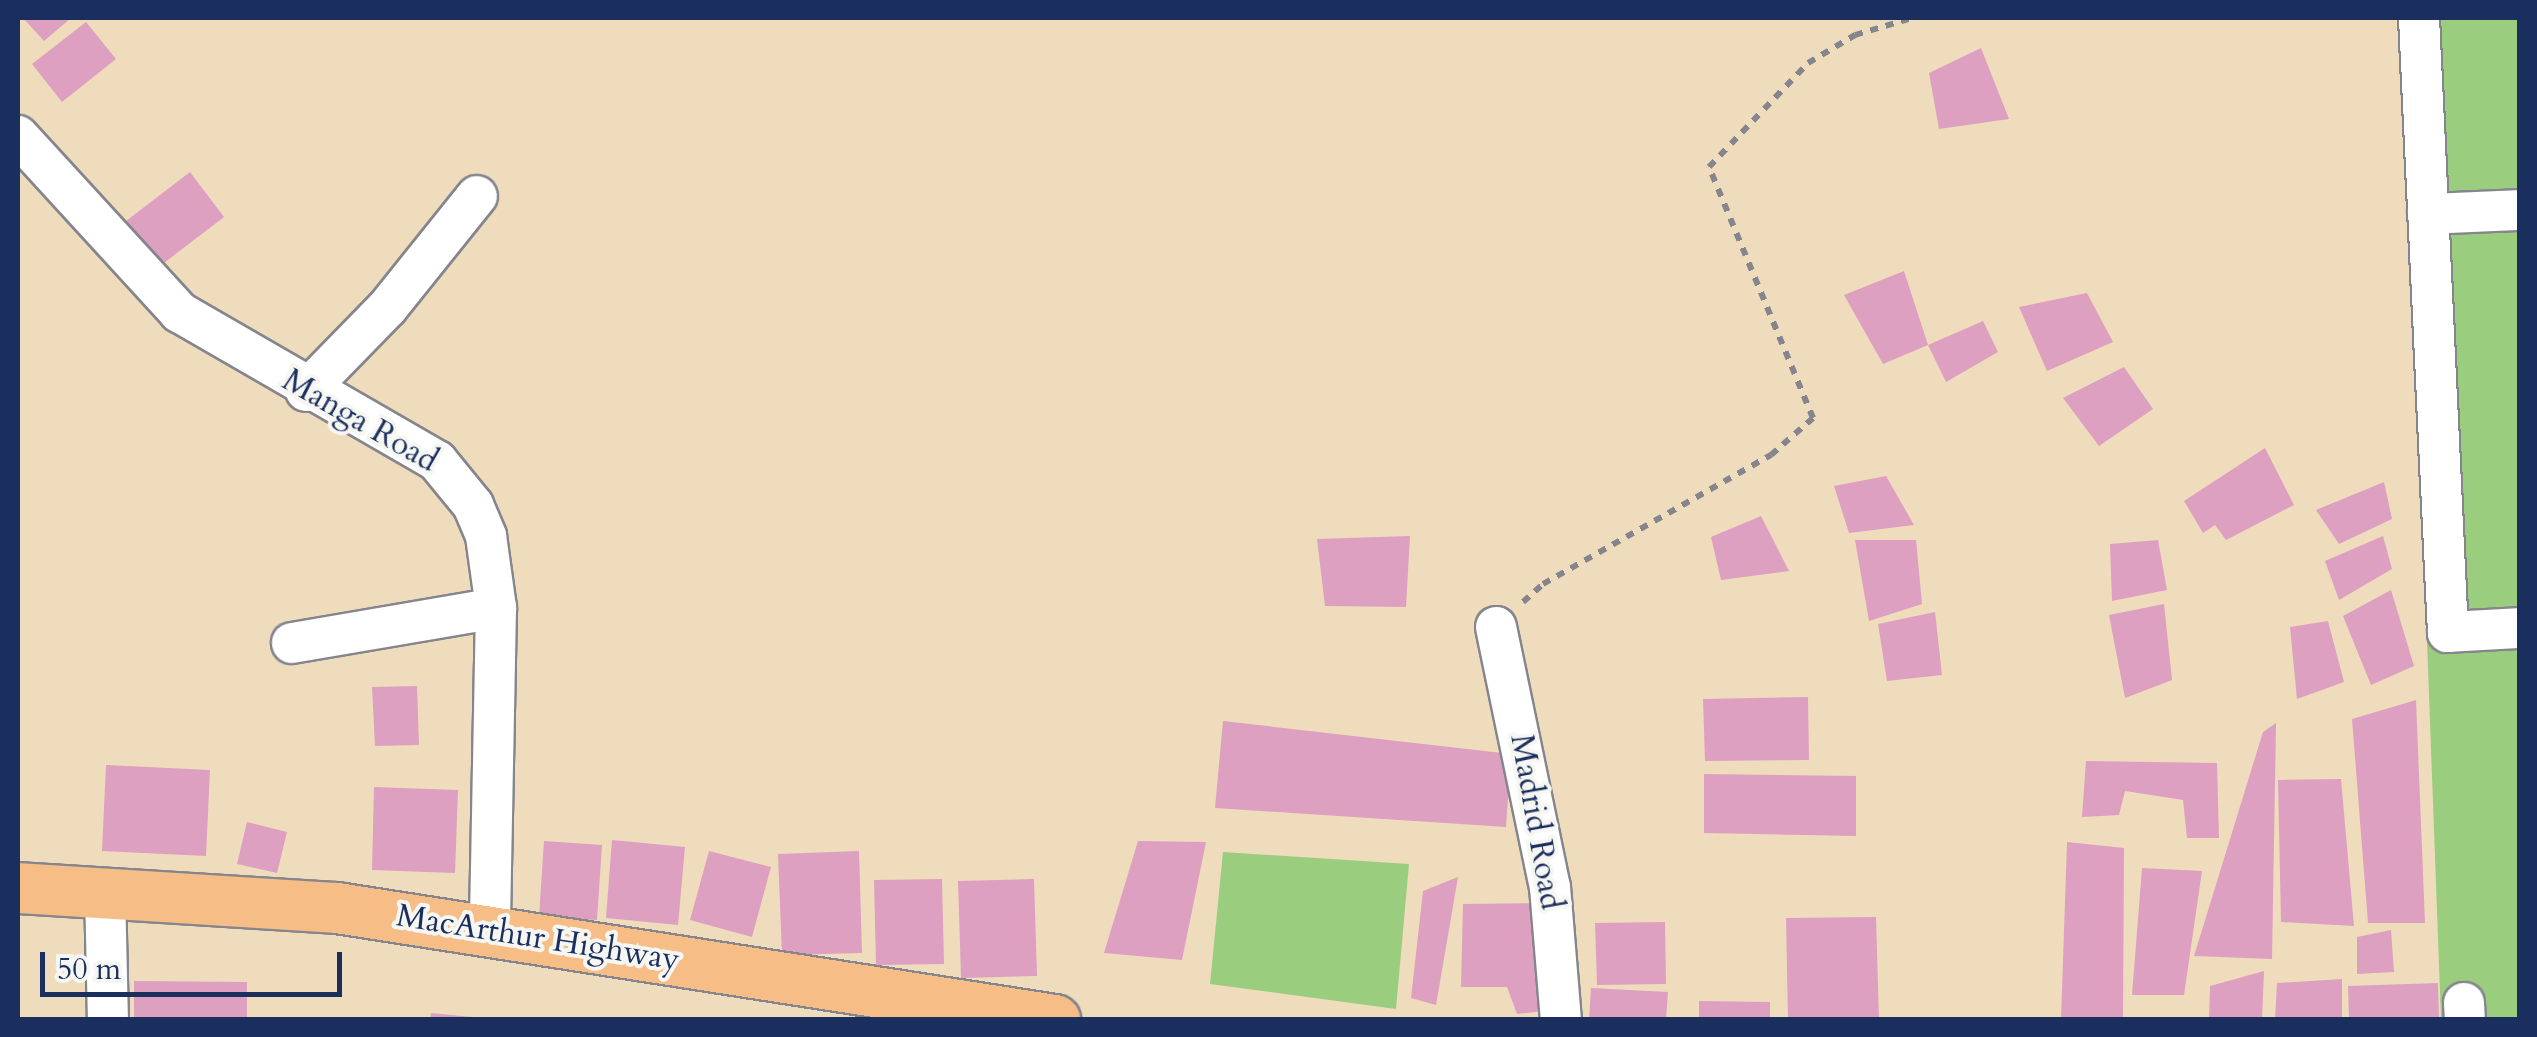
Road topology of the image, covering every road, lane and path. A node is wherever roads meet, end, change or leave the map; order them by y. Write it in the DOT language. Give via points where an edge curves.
graph roads {
  1 [pos="1912,18"];
  2 [pos="2419,18"];
  3 [pos="18,136"];
  4 [pos="477,196"];
  5 [pos="2520,210"];
  6 [pos="2428,214"];
  7 [pos="306,390"];
  8 [pos="496,608"];
  9 [pos="1496,626"];
  10 [pos="2520,628"];
  11 [pos="292,643"];
  12 [pos="18,888"];
  13 [pos="105,890"];
  14 [pos="490,929"];
  15 [pos="840,1002"];
  16 [pos="108,1020"];
  17 [pos="1055,1020"];
  18 [pos="1561,1020"];
  1 -- 9 [label="path" via="1855,35 1808,63 1710,167 1813,418 1770,456 1543,584"];
  2 -- 6 [label="street"];
  3 -- 7 [label="street, Manga Road" via="179,312"];
  4 -- 7 [label="street" via="388,308"];
  5 -- 6 [label="street"];
  6 -- 10 [label="street" via="2448,632"];
  7 -- 8 [label="street, Manga Road" via="436,461 457,483 486,536"];
  8 -- 11 [label="street"];
  8 -- 14 [label="street, Manga Road"];
  9 -- 18 [label="street, Madrid Road" via="1550,887"];
  12 -- 13 [label="main road, MacArthur Highway"];
  13 -- 14 [label="main road, MacArthur Highway" via="337,908"];
  13 -- 16 [label="street"];
  14 -- 15 [label="main road, MacArthur Highway"];
  15 -- 17 [label="main road, MacArthur Highway"];
}
